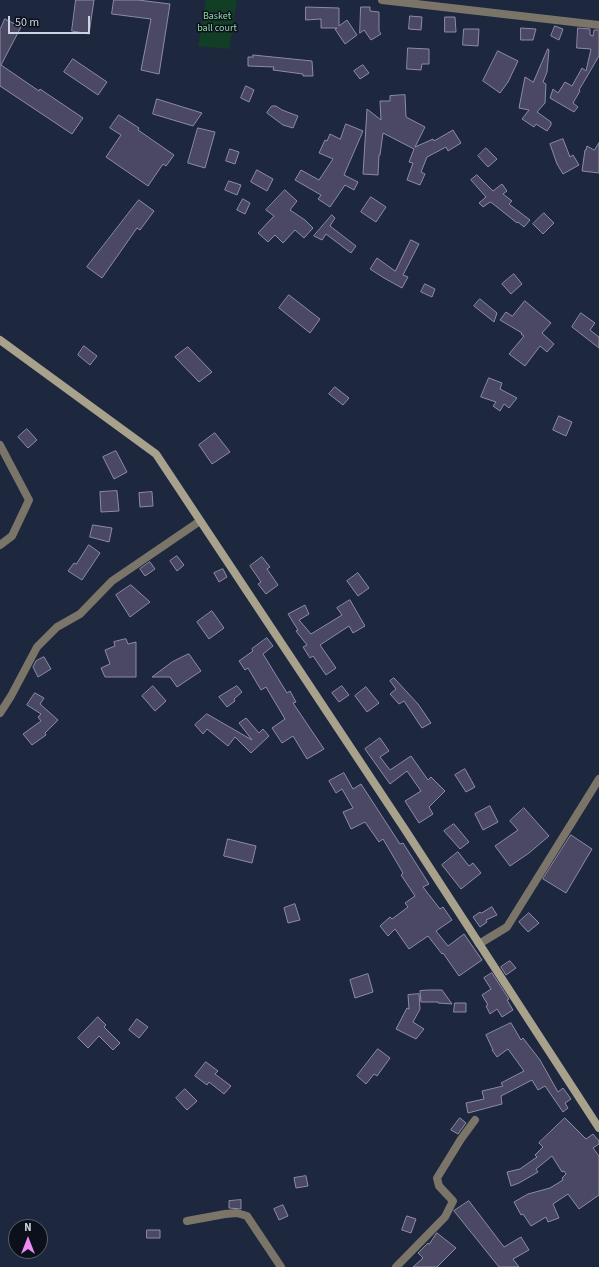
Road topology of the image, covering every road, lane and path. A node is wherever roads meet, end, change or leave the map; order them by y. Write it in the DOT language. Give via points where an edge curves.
graph roads {
  1 [pos="382,0"];
  2 [pos="430,3"];
  3 [pos="599,25"];
  4 [pos="0,340"];
  5 [pos="0,445"];
  6 [pos="200,521"];
  7 [pos="0,545"];
  8 [pos="0,713"];
  9 [pos="599,779"];
  10 [pos="479,944"];
  11 [pos="475,1120"];
  12 [pos="599,1128"];
  13 [pos="187,1221"];
  14 [pos="281,1267"];
  15 [pos="396,1267"];
  1 -- 2 [label="street"];
  2 -- 3 [label="street"];
  4 -- 6 [label="main road" via="156,454"];
  5 -- 7 [label="street" via="29,500 12,536"];
  6 -- 8 [label="street" via="112,581 80,614 57,627 37,647"];
  6 -- 10 [label="main road"];
  9 -- 10 [label="street" via="507,927"];
  10 -- 12 [label="main road"];
  11 -- 15 [label="street" via="437,1178 439,1186 453,1201 445,1217"];
  13 -- 14 [label="street" via="224,1214 237,1213 247,1216"];
}
